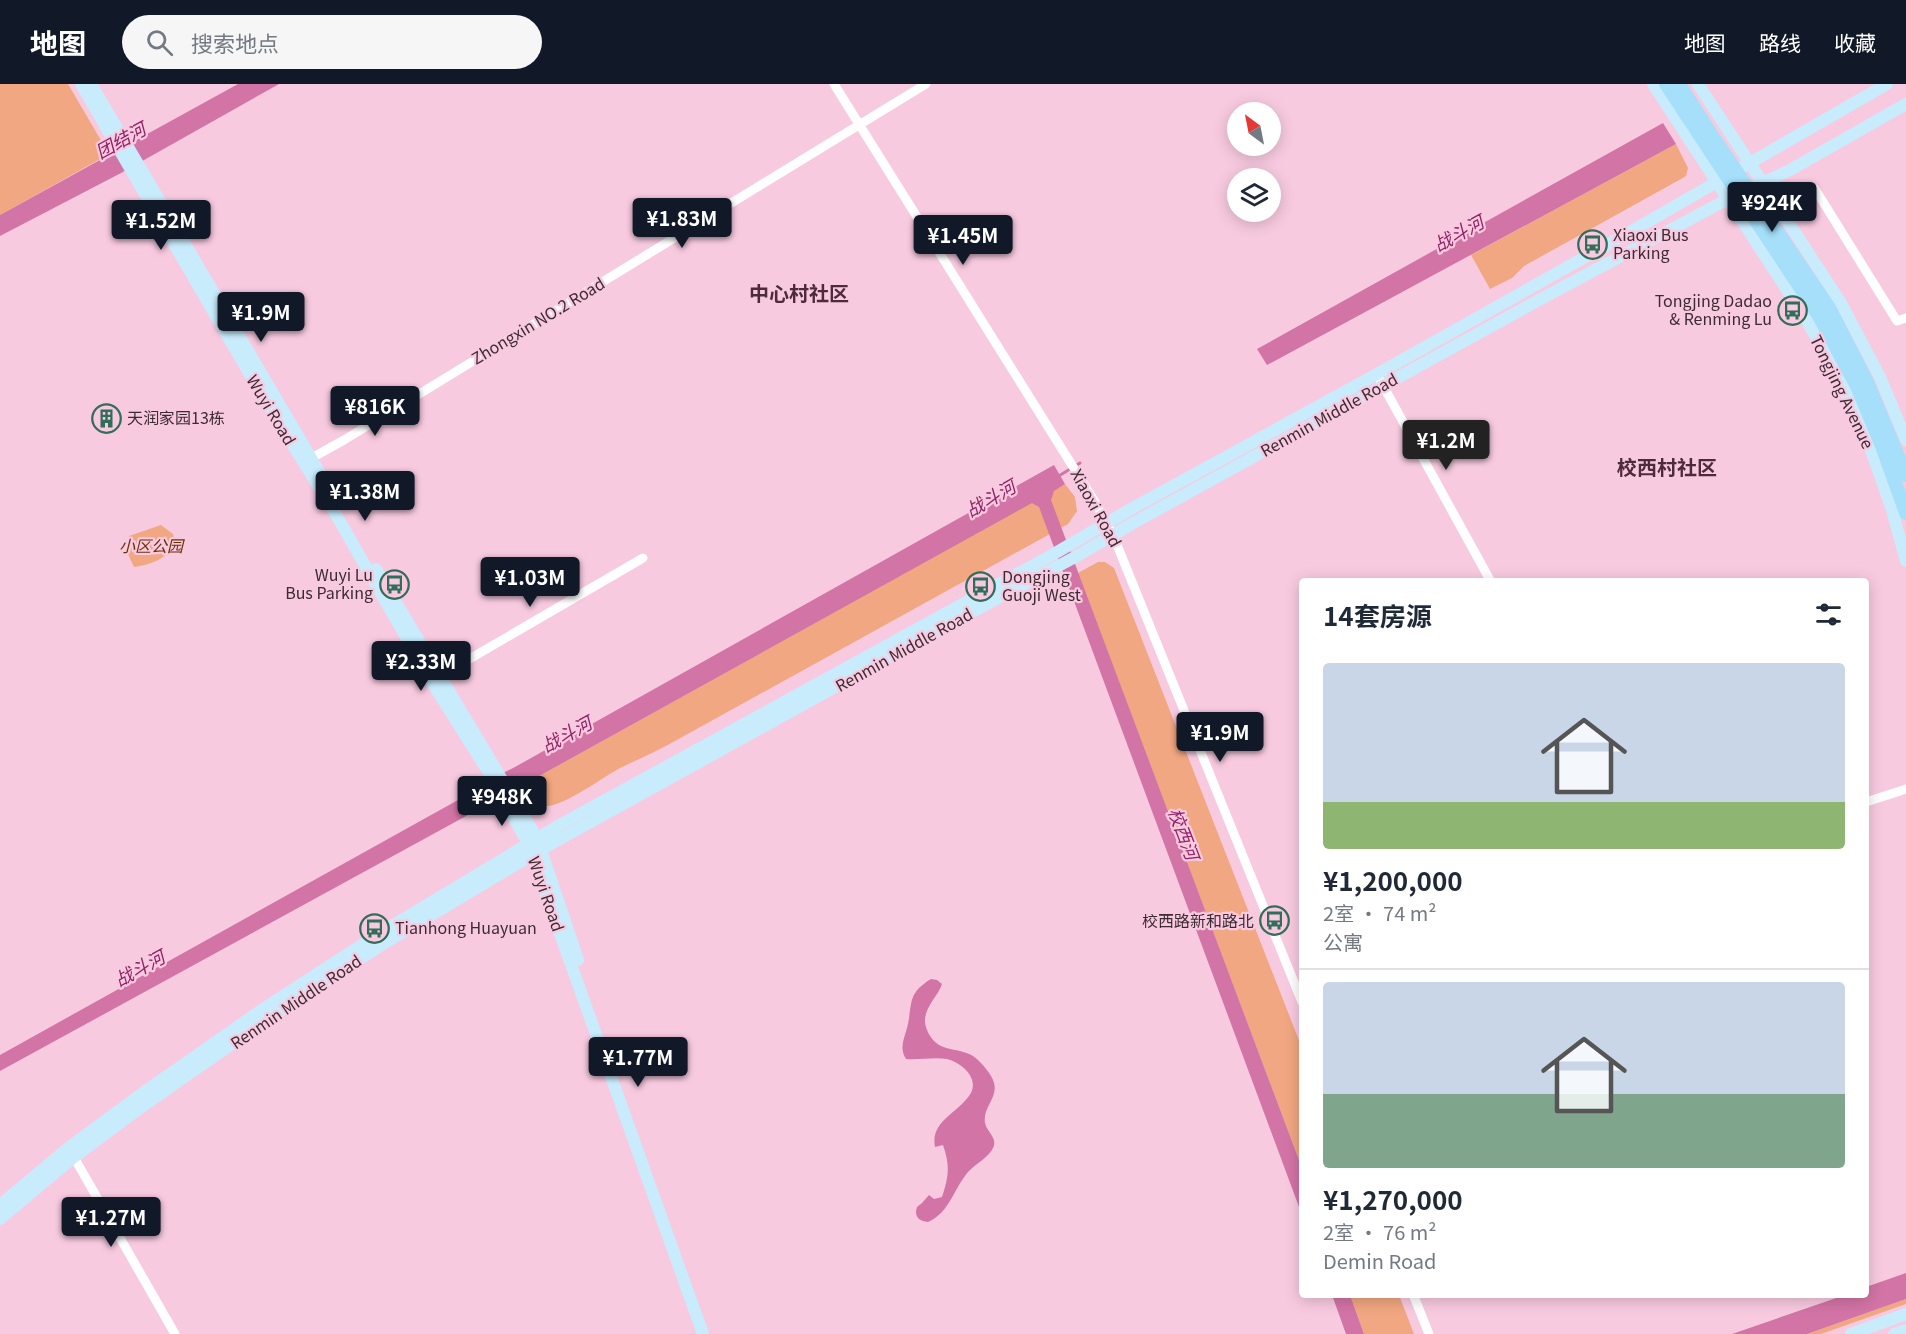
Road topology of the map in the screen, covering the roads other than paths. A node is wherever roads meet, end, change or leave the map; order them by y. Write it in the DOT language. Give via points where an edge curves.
graph roads {
  1 [pos="81,84"];
  2 [pos="91,84"];
  3 [pos="834,84"];
  4 [pos="926,84"];
  5 [pos="1653,84"];
  6 [pos="1666,84"];
  7 [pos="1679,84"];
  8 [pos="1698,84"];
  9 [pos="1887,84"];
  10 [pos="1906,104"];
  11 [pos="859,125"];
  12 [pos="120,142"];
  13 [pos="1749,163"];
  14 [pos="1762,182"];
  15 [pos="1717,183"];
  16 [pos="1815,189"];
  17 [pos="1728,199"];
  18 [pos="1807,249"];
  19 [pos="1774,269"];
  20 [pos="1906,318"];
  21 [pos="1377,374"];
  22 [pos="1383,386"];
  23 [pos="1906,440"];
  24 [pos="307,460"];
  25 [pos="1906,475"];
  26 [pos="1906,513"];
  27 [pos="1110,529"];
  28 [pos="643,558"];
  29 [pos="1054,561"];
  30 [pos="1906,561"];
  31 [pos="1489,578"];
  32 [pos="431,681"];
  33 [pos="494,774"];
  34 [pos="1906,789"];
  35 [pos="1869,801"];
  36 [pos="534,847"];
  37 [pos="1299,991"];
  38 [pos="71,1152"];
  39 [pos="0,1205"];
  40 [pos="0,1219"];
  41 [pos="1415,1298"];
  42 [pos="1906,1314"];
  43 [pos="1906,1330"];
  44 [pos="175,1334"];
  45 [pos="703,1334"];
  46 [pos="711,1334"];
  47 [pos="1429,1334"];
  48 [pos="1851,1334"];
  49 [pos="1894,1334"];
  1 -- 12 [label="main road, Wuyi Road"];
  2 -- 12 [label="main road, Wuyi Road"];
  3 -- 11 [label="street, Xiaoxi Road"];
  4 -- 11 [label="street, Zhongxin NO.2 Road"];
  5 -- 15 [label="main road, Tongjing Avenue"];
  6 -- 26 [label="highway" via="1819,316 1857,386"];
  7 -- 25 [label="highway" via="1829,308 1867,382"];
  8 -- 13 [label="main road"];
  9 -- 13 [label="main road, Renmin Middle Road"];
  10 -- 14 [label="main road, Renmin Middle Road"];
  11 -- 24 [label="street, Zhongxin NO.2 Road"];
  11 -- 27 [label="street, Xiaoxi Road"];
  12 -- 24 [label="main road, Wuyi Road" via="214,315"];
  13 -- 14 [label="main road"];
  13 -- 15 [label="main road, Renmin Middle Road"];
  14 -- 17 [label="main road, Renmin Middle Road"];
  14 -- 18 [label="main road"];
  15 -- 17 [label="main road, Tongjing Avenue"];
  15 -- 21 [label="main road, Renmin Middle Road"];
  16 -- 20 [label="street" via="1897,321"];
  17 -- 19 [label="main road, Tongjing Avenue"];
  17 -- 22 [label="main road, Renmin Middle Road"];
  18 -- 19 [label="main road" via="1793,243 1780,246 1773,255"];
  18 -- 23 [label="main road" via="1875,368"];
  19 -- 30 [label="main road, Tongjing Avenue" via="1844,389 1871,450"];
  21 -- 22 [label="street"];
  21 -- 27 [label="main road, Renmin Middle Road"];
  22 -- 27 [label="main road, Renmin Middle Road"];
  22 -- 31 [label="street"];
  24 -- 32 [label="main road, Wuyi Road"];
  24 -- 33 [label="main road, Wuyi Road"];
  27 -- 29 [label="main road, Renmin Middle Road" via="1071,544"];
  27 -- 29 [label="main road, Renmin Middle Road" via="1077,556"];
  27 -- 37 [label="street, Xiaoxi Road"];
  28 -- 32 [label="street"];
  29 -- 36 [label="main road, Renmin Middle Road"];
  32 -- 33 [label="main road, Wuyi Road"];
  33 -- 36 [label="main road, Wuyi Road"];
  34 -- 35 [label="street"];
  36 -- 38 [label="main road, Renmin Middle Road" via="377,935 263,1010 150,1088"];
  36 -- 45 [label="main road, Wuyi Road"];
  36 -- 46 [label="main road, Wuyi Road"];
  38 -- 39 [label="main road, Renmin Middle Road"];
  38 -- 40 [label="main road, Renmin Middle Road"];
  38 -- 44 [label="street"];
  41 -- 47 [label="street"];
  42 -- 48 [label="main road"];
  43 -- 49 [label="main road"];
}
